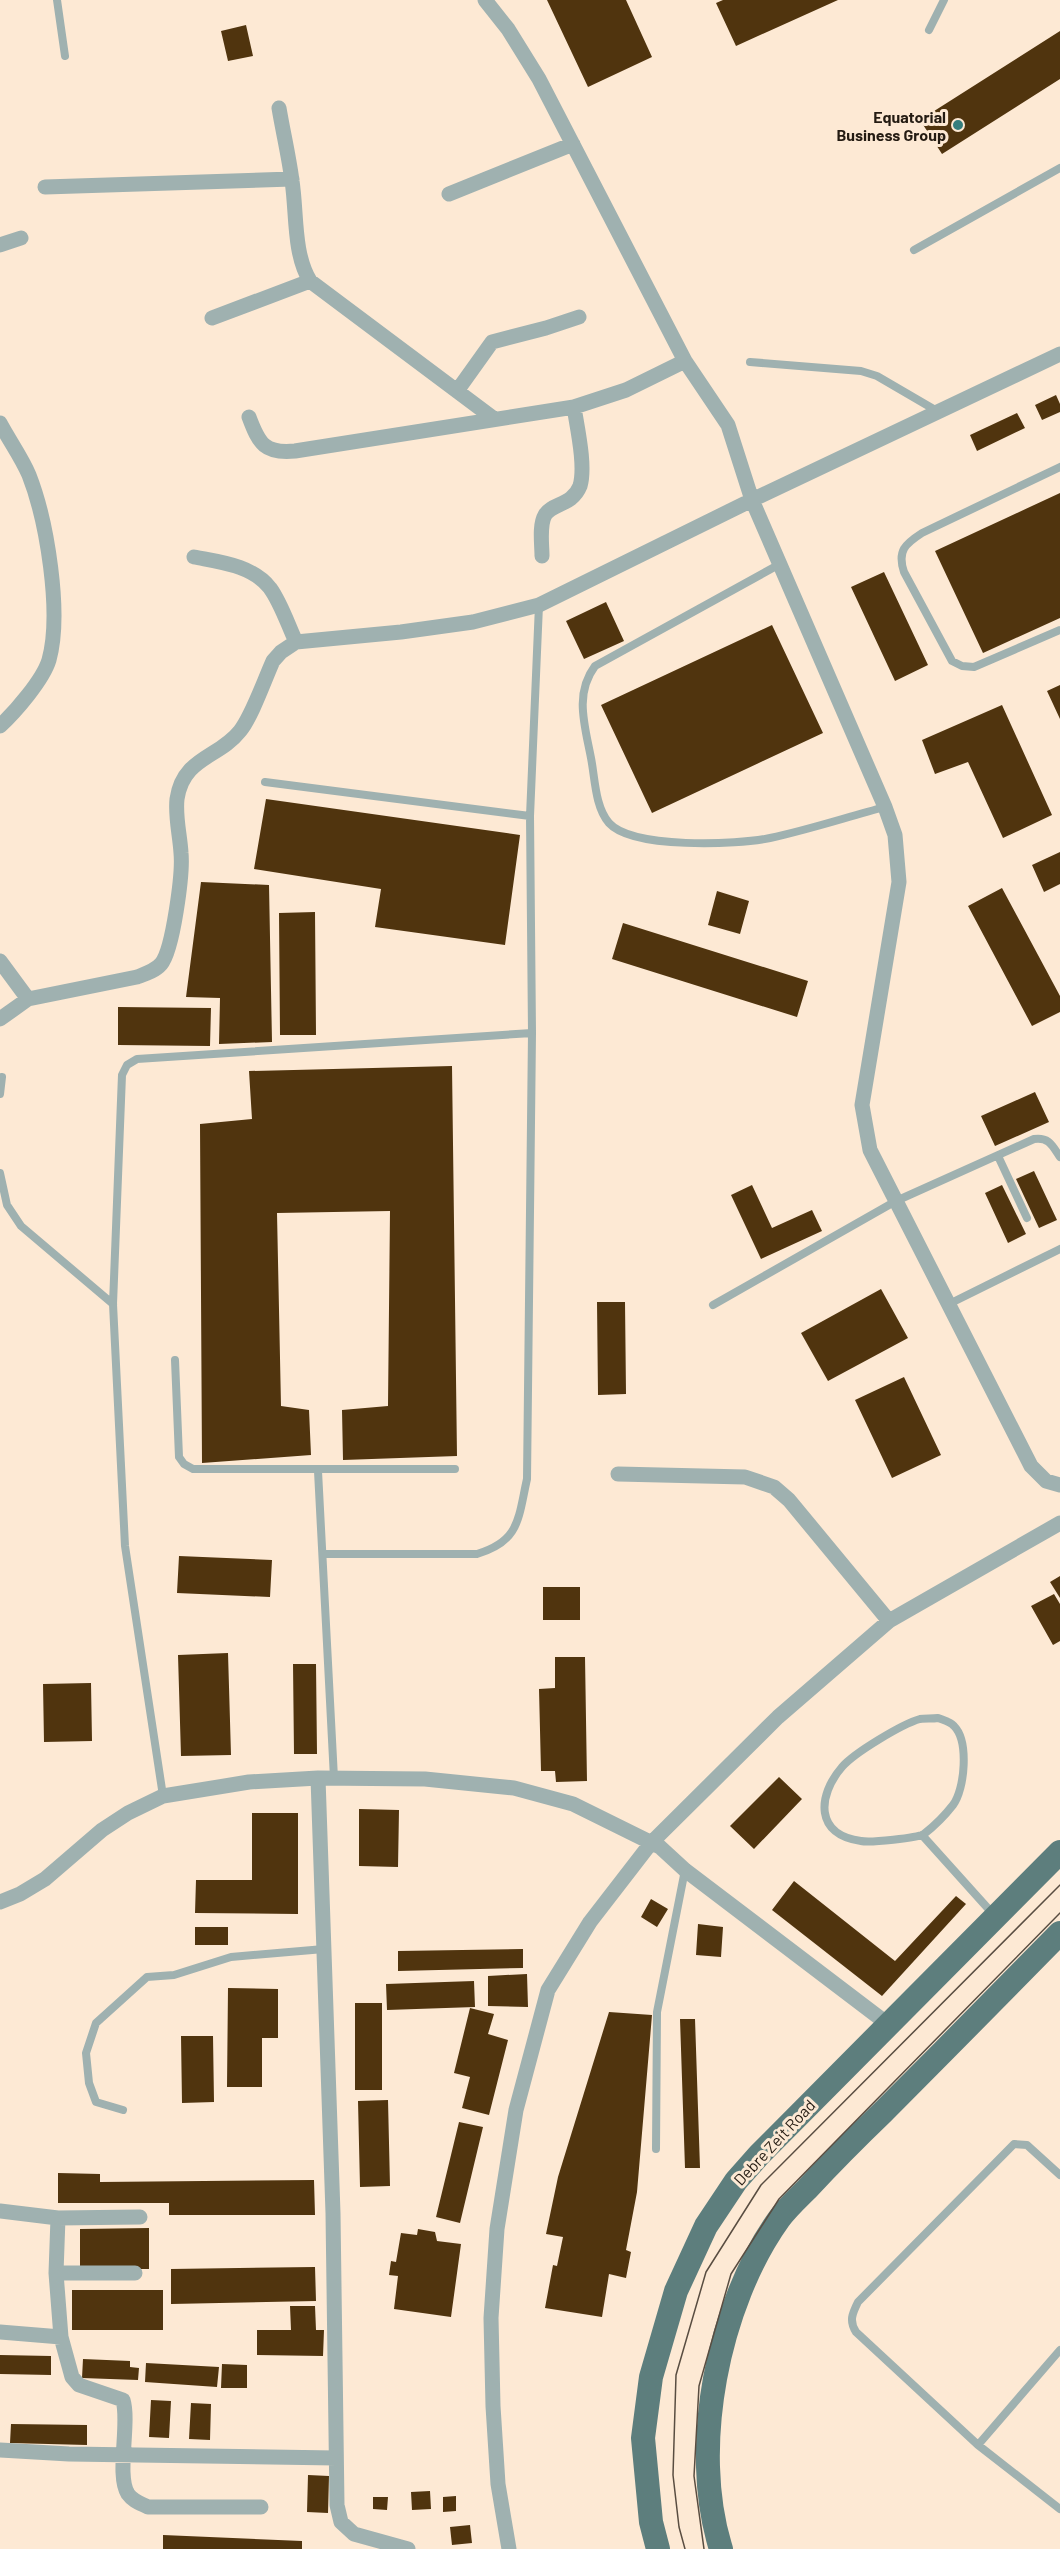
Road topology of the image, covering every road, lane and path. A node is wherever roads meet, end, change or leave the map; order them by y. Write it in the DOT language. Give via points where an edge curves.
graph roads {
  1 [pos="57,0"];
  2 [pos="485,0"];
  3 [pos="944,0"];
  4 [pos="928,30"];
  5 [pos="65,56"];
  6 [pos="279,108"];
  7 [pos="573,144"];
  8 [pos="1060,168"];
  9 [pos="292,179"];
  10 [pos="45,187"];
  11 [pos="449,194"];
  12 [pos="21,238"];
  13 [pos="0,245"];
  14 [pos="914,250"];
  15 [pos="310,281"];
  16 [pos="579,317"];
  17 [pos="212,318"];
  18 [pos="1060,354"];
  19 [pos="685,361"];
  20 [pos="750,362"];
  21 [pos="457,391"];
  22 [pos="574,407"];
  23 [pos="937,411"];
  24 [pos="249,417"];
  25 [pos="493,418"];
  26 [pos="0,423"];
  27 [pos="1060,467"];
  28 [pos="752,500"];
  29 [pos="542,556"];
  30 [pos="194,557"];
  31 [pos="780,564"];
  32 [pos="540,605"];
  33 [pos="1060,630"];
  34 [pos="296,642"];
  35 [pos="0,726"];
  36 [pos="265,782"];
  37 [pos="885,807"];
  38 [pos="530,816"];
  39 [pos="0,961"];
  40 [pos="28,999"];
  41 [pos="0,1019"];
  42 [pos="532,1033"];
  43 [pos="2,1077"];
  44 [pos="0,1094"];
  45 [pos="998,1156"];
  46 [pos="1060,1156"];
  47 [pos="0,1173"];
  48 [pos="896,1201"];
  49 [pos="1027,1218"];
  50 [pos="1060,1249"];
  51 [pos="113,1304"];
  52 [pos="949,1304"];
  53 [pos="713,1305"];
  54 [pos="175,1360"];
  55 [pos="455,1469"];
  56 [pos="318,1471"];
  57 [pos="618,1473"];
  58 [pos="1060,1485"];
  59 [pos="1060,1523"];
  60 [pos="322,1554"];
  61 [pos="889,1621"];
  62 [pos="326,1778"];
  63 [pos="163,1797"];
  64 [pos="922,1835"];
  65 [pos="651,1843"];
  66 [pos="1060,1852"];
  67 [pos="685,1870"];
  68 [pos="0,1902"];
  69 [pos="996,1917"];
  70 [pos="1060,1933"];
  71 [pos="324,1949"];
  72 [pos="890,2025"];
  73 [pos="123,2110"];
  74 [pos="656,2149"];
  75 [pos="1060,2175"];
  76 [pos="0,2211"];
  77 [pos="140,2217"];
  78 [pos="58,2218"];
  79 [pos="57,2273"];
  80 [pos="135,2273"];
  81 [pos="0,2332"];
  82 [pos="61,2337"];
  83 [pos="1060,2350"];
  84 [pos="978,2445"];
  85 [pos="0,2450"];
  86 [pos="123,2453"];
  87 [pos="336,2458"];
  88 [pos="261,2507"];
  89 [pos="1060,2509"];
  90 [pos="408,2549"];
  91 [pos="509,2549"];
  92 [pos="658,2549"];
  93 [pos="721,2549"];
  1 -- 5 [label="lane"];
  2 -- 7 [label="street" via="508,28"];
  3 -- 4 [label="lane"];
  6 -- 9 [label="street"];
  7 -- 11 [label="street"];
  7 -- 19 [label="street"];
  8 -- 14 [label="lane"];
  9 -- 10 [label="street"];
  9 -- 15 [label="street" via="300,255"];
  12 -- 13 [label="street"];
  15 -- 17 [label="street"];
  15 -- 21 [label="street"];
  16 -- 21 [label="street" via="492,342"];
  18 -- 23 [label="street"];
  19 -- 22 [label="street" via="626,390"];
  19 -- 28 [label="street" via="728,424"];
  20 -- 23 [label="lane" via="861,371 877,376"];
  21 -- 25 [label="street"];
  22 -- 25 [label="street"];
  22 -- 29 [label="street" via="580,486 565,504 545,514"];
  23 -- 28 [label="street"];
  24 -- 25 [label="street" via="265,447 279,453"];
  26 -- 35 [label="street" via="29,475 42,523 54,596 48,662 27,697"];
  27 -- 33 [label="lane" via="922,533 909,542 900,561 952,661 962,666 974,667"];
  28 -- 31 [label="street"];
  28 -- 32 [label="street"];
  30 -- 34 [label="street" via="234,564 269,586"];
  31 -- 37 [label="street"];
  31 -- 37 [label="lane" via="595,666 586,677 582,710 601,810 610,824 625,834 646,840 721,843 769,838"];
  32 -- 34 [label="street" via="473,622"];
  32 -- 38 [label="lane"];
  34 -- 40 [label="street" via="273,661 241,730 189,770 182,782 176,816 181,872 168,950 162,963 137,977"];
  36 -- 38 [label="lane"];
  37 -- 48 [label="street" via="895,835 898,882 862,1105 870,1150"];
  38 -- 42 [label="lane"];
  39 -- 40 [label="street"];
  40 -- 41 [label="street"];
  42 -- 51 [label="lane" via="137,1059 127,1065 122,1075"];
  42 -- 60 [label="lane" via="527,1479 517,1520 510,1536 496,1548 477,1554"];
  43 -- 44 [label="lane"];
  45 -- 46 [label="lane" via="1042,1138 1050,1141"];
  45 -- 48 [label="lane"];
  45 -- 49 [label="lane"];
  47 -- 51 [label="lane" via="7,1205 21,1226"];
  48 -- 52 [label="street"];
  48 -- 53 [label="lane"];
  50 -- 52 [label="lane"];
  51 -- 63 [label="lane" via="125,1546"];
  52 -- 58 [label="street" via="1031,1466 1046,1481"];
  54 -- 56 [label="lane" via="179,1457 184,1464 206,1470"];
  55 -- 56 [label="lane"];
  56 -- 60 [label="lane"];
  57 -- 61 [label="street" via="745,1477 774,1487"];
  59 -- 61 [label="street"];
  60 -- 62 [label="lane"];
  61 -- 65 [label="street" via="778,1717"];
  62 -- 63 [label="street" via="249,1782"];
  62 -- 65 [label="street" via="425,1779 514,1788 573,1804"];
  62 -- 71 [label="street"];
  63 -- 68 [label="street" via="128,1813 45,1879"];
  64 -- 64 [label="lane" via="863,1842 843,1838 829,1827 825,1812 827,1791 843,1766 875,1742 920,1719 938,1718 954,1725 961,1738 962,1782 954,1803"];
  64 -- 69 [label="lane"];
  65 -- 67 [label="street"];
  65 -- 91 [label="street" via="590,1922 548,1990 516,2110 497,2229 491,2318 498,2484"];
  66 -- 69 [label="main road, Debre Zeit Road"];
  67 -- 72 [label="street"];
  67 -- 74 [label="lane" via="657,2012"];
  69 -- 72 [label="main road, Debre Zeit Road"];
  70 -- 93 [label="main road" via="780,2218 745,2277 722,2345 710,2426 709,2481"];
  71 -- 73 [label="lane" via="231,1957 174,1975 147,1977 96,2023 86,2053 89,2083 96,2102"];
  71 -- 87 [label="street"];
  72 -- 92 [label="main road, Debre Zeit Road" via="736,2181 706,2226 681,2280 651,2377 643,2438 651,2522"];
  75 -- 84 [label="lane" via="1027,2145 1014,2144 858,2302 852,2313 851,2324 856,2332"];
  76 -- 78 [label="street"];
  77 -- 78 [label="street"];
  78 -- 79 [label="street"];
  79 -- 80 [label="street"];
  79 -- 82 [label="street"];
  81 -- 82 [label="street"];
  82 -- 86 [label="street" via="72,2377 79,2385 123,2400"];
  83 -- 84 [label="lane"];
  84 -- 89 [label="lane"];
  85 -- 86 [label="street"];
  86 -- 87 [label="street"];
  86 -- 88 [label="street" via="127,2492 134,2501 148,2507"];
  87 -- 90 [label="street" via="341,2522 354,2534"];
}
